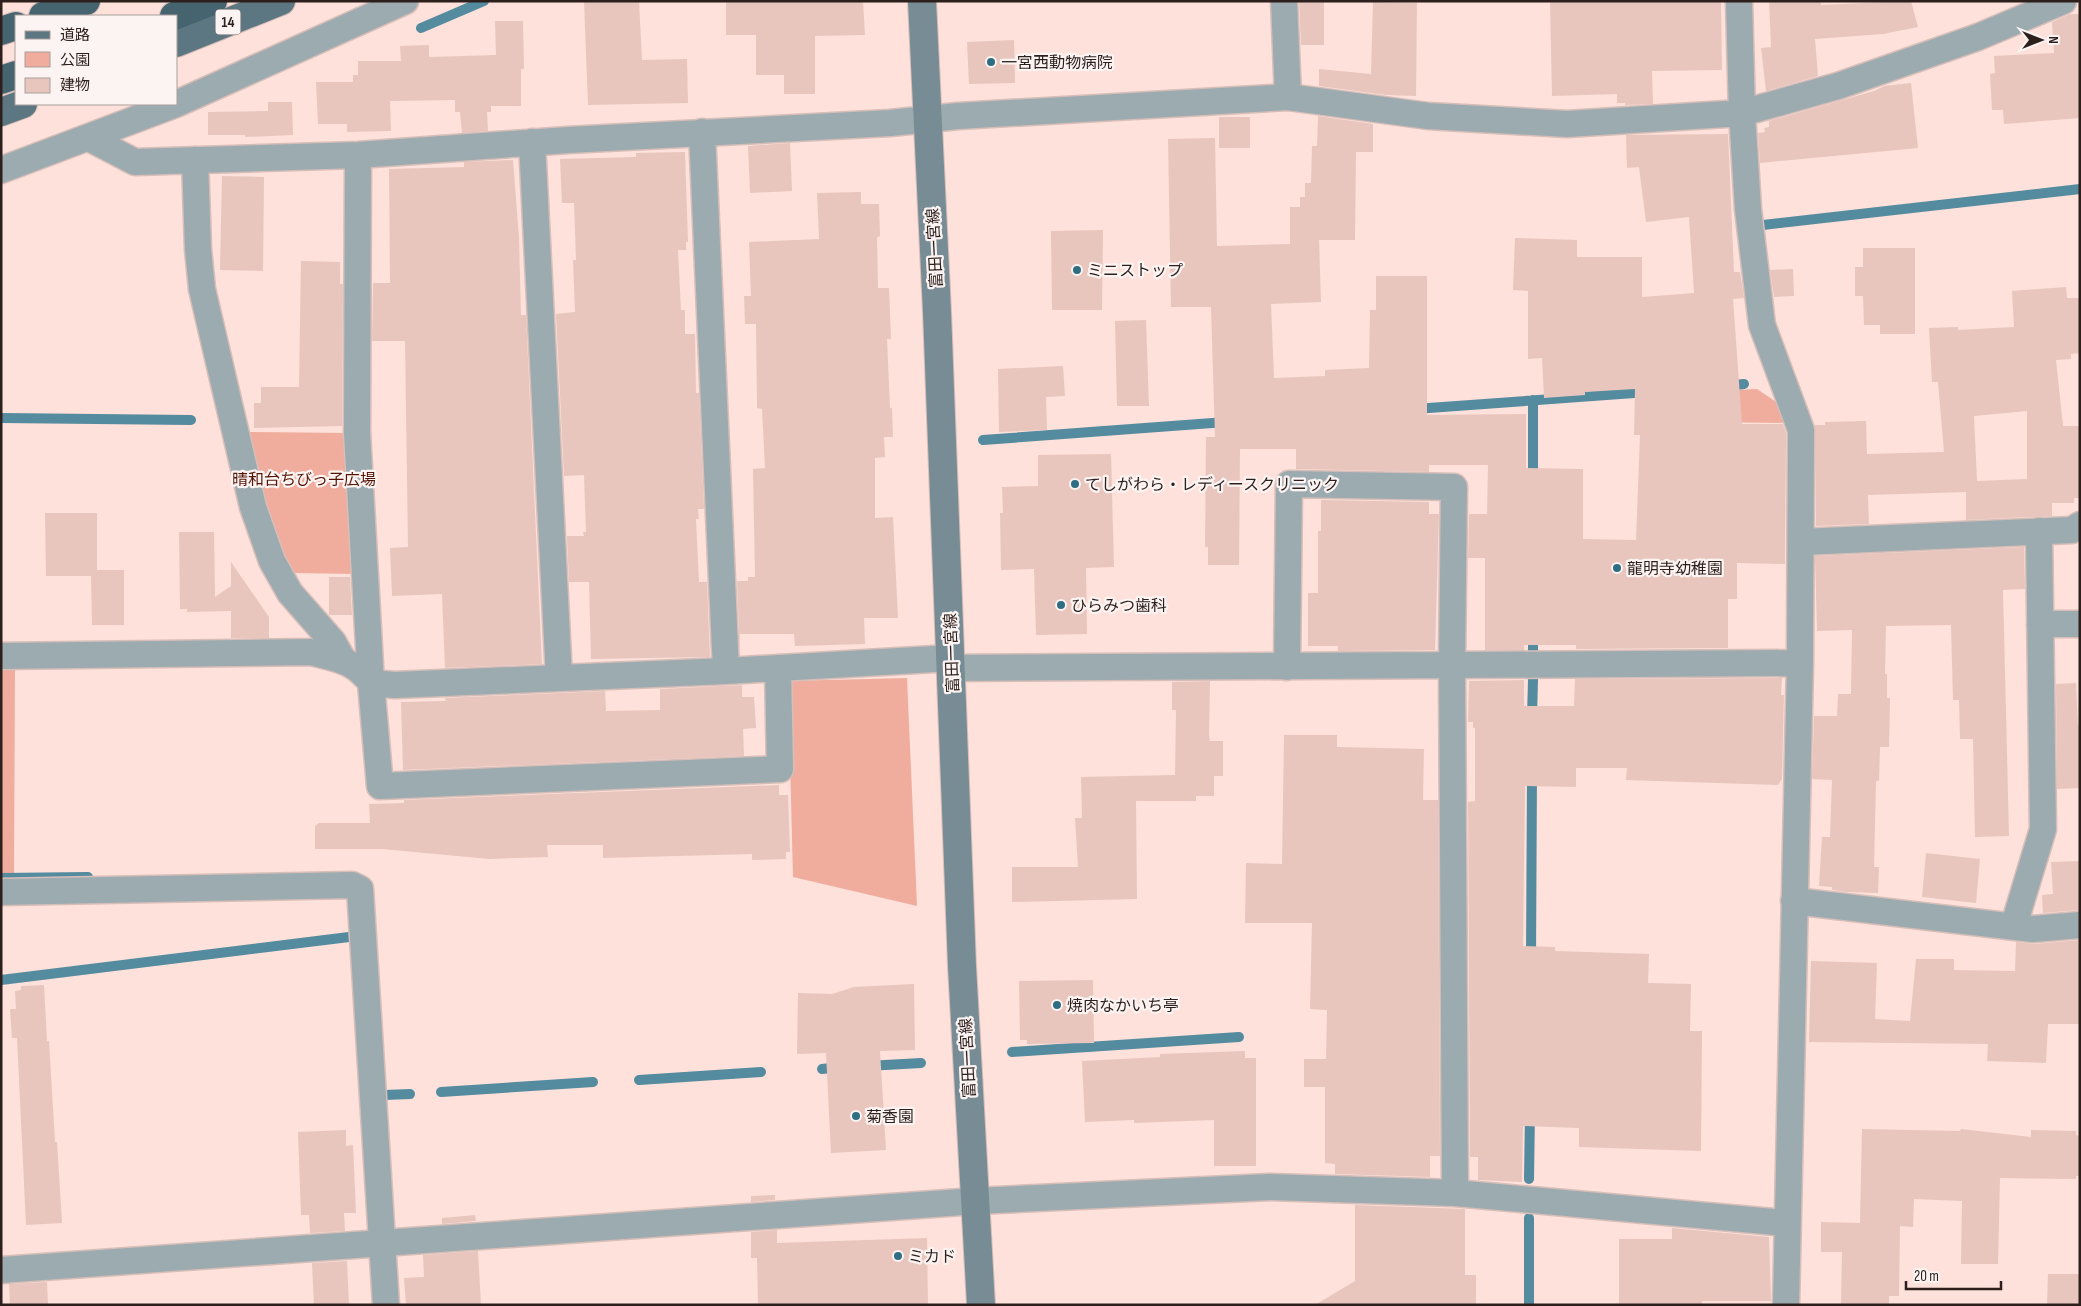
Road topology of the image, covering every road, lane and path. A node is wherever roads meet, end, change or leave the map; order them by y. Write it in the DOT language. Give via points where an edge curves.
graph roads {
  1 [pos="86,1"];
  2 [pos="212,1"];
  3 [pos="281,1"];
  4 [pos="405,1"];
  5 [pos="922,1"];
  6 [pos="1284,1"];
  7 [pos="1740,1"];
  8 [pos="2063,1"];
  9 [pos="46,15"];
  10 [pos="177,15"];
  11 [pos="15,26"];
  12 [pos="1,31"];
  13 [pos="178,42"];
  14 [pos="15,75"];
  15 [pos="1,80"];
  16 [pos="1288,97"];
  17 [pos="178,103"];
  18 [pos="20,105"];
  19 [pos="173,105"];
  20 [pos="1,112"];
  21 [pos="1742,112"];
  22 [pos="929,118"];
  23 [pos="702,132"];
  24 [pos="89,138"];
  25 [pos="532,142"];
  26 [pos="358,155"];
  27 [pos="195,160"];
  28 [pos="1,170"];
  29 [pos="2080,525"];
  30 [pos="2039,531"];
  31 [pos="1801,542"];
  32 [pos="2040,624"];
  33 [pos="2080,624"];
  34 [pos="1,656"];
  35 [pos="343,660"];
  36 [pos="952,663"];
  37 [pos="1800,663"];
  38 [pos="1452,666"];
  39 [pos="1287,667"];
  40 [pos="778,668"];
  41 [pos="726,672"];
  42 [pos="559,678"];
  43 [pos="371,683"];
  44 [pos="1,892"];
  45 [pos="1794,901"];
  46 [pos="2014,925"];
  47 [pos="2080,925"];
  48 [pos="1455,1193"];
  49 [pos="976,1201"];
  50 [pos="1786,1223"];
  51 [pos="382,1244"];
  52 [pos="1,1270"];
  53 [pos="386,1305"];
  54 [pos="980,1305"];
  55 [pos="1786,1305"];
  1 -- 9 [label="highway"];
  2 -- 10 [label="highway"];
  3 -- 13 [label="main road, 14"];
  4 -- 17 [label="street"];
  5 -- 22 [label="main road, 富田一宮線"];
  6 -- 16 [label="street"];
  7 -- 21 [label="street"];
  8 -- 21 [label="street" via="1978,37 1838,86"];
  11 -- 12 [label="highway"];
  14 -- 15 [label="highway"];
  16 -- 21 [label="street" via="1428,116 1567,124"];
  16 -- 22 [label="street"];
  18 -- 20 [label="main road"];
  19 -- 24 [label="street"];
  21 -- 31 [label="street" via="1748,209 1762,325 1801,430"];
  22 -- 23 [label="street" via="890,123"];
  22 -- 36 [label="main road, 富田一宮線"];
  23 -- 25 [label="street"];
  23 -- 41 [label="street"];
  24 -- 27 [label="street" via="135,162"];
  24 -- 28 [label="street"];
  25 -- 26 [label="street"];
  25 -- 42 [label="street"];
  26 -- 27 [label="street"];
  26 -- 43 [label="street" via="357,432"];
  27 -- 35 [label="street" via="202,289 253,508 272,561 290,592 333,642"];
  29 -- 30 [label="street" via="2072,530"];
  30 -- 31 [label="street"];
  30 -- 32 [label="street"];
  31 -- 37 [label="street"];
  32 -- 33 [label="street"];
  32 -- 46 [label="street" via="2043,830"];
  34 -- 35 [label="street" via="311,652"];
  35 -- 43 [label="street" via="361,670"];
  36 -- 39 [label="street"];
  36 -- 40 [label="street"];
  36 -- 49 [label="main road, 富田一宮線" via="962,966"];
  37 -- 38 [label="street"];
  37 -- 45 [label="street"];
  38 -- 39 [label="street"];
  38 -- 39 [label="street" via="1454,487 1289,484"];
  38 -- 48 [label="street"];
  40 -- 41 [label="street"];
  40 -- 43 [label="street" via="780,769 380,786"];
  41 -- 42 [label="street"];
  42 -- 43 [label="street" via="395,685"];
  44 -- 51 [label="street" via="352,885 360,889"];
  45 -- 46 [label="street"];
  45 -- 50 [label="street"];
  46 -- 47 [label="street" via="2033,929"];
  48 -- 49 [label="street" via="1270,1187"];
  48 -- 50 [label="street"];
  49 -- 51 [label="street"];
  49 -- 54 [label="main road, 富田一宮線"];
  50 -- 55 [label="street"];
  51 -- 52 [label="street"];
  51 -- 53 [label="street"];
}
